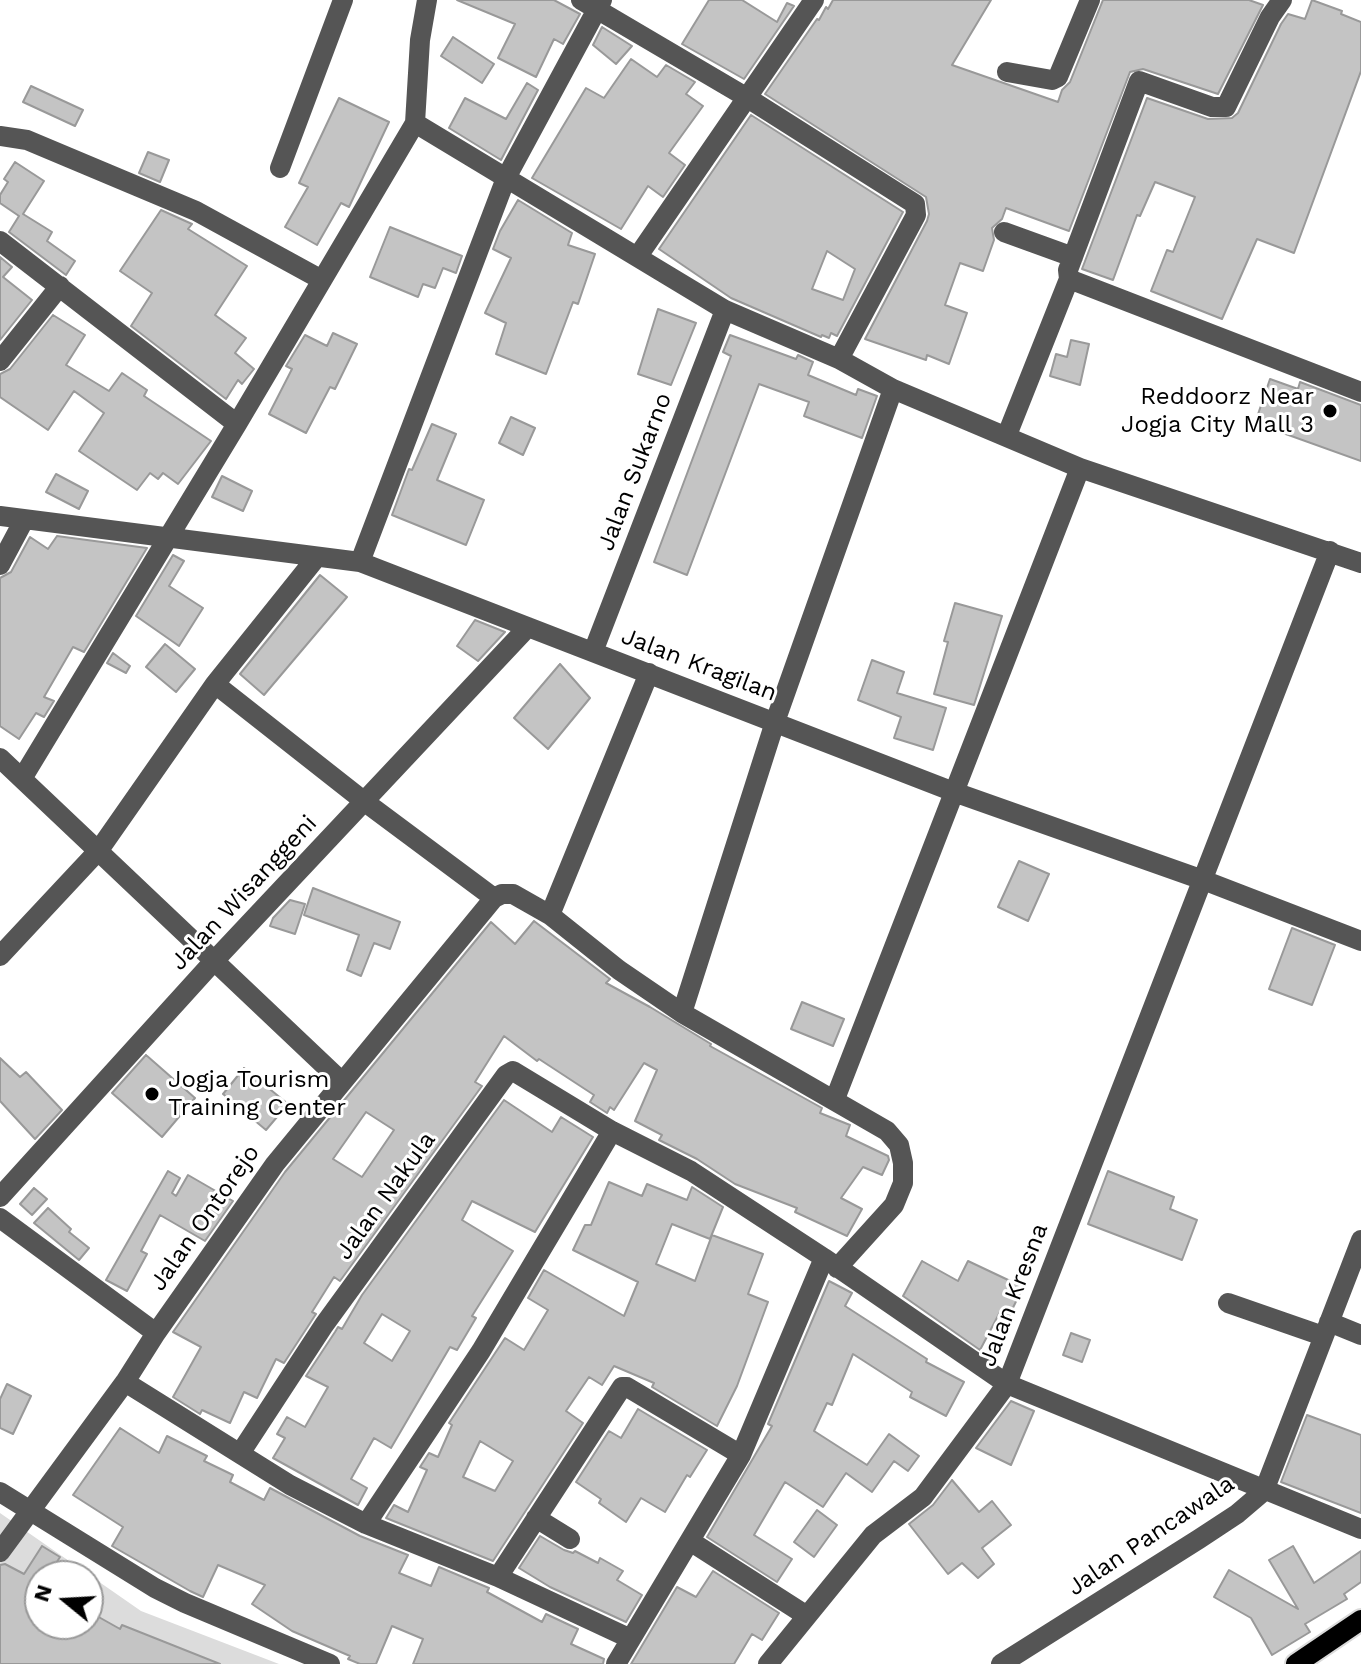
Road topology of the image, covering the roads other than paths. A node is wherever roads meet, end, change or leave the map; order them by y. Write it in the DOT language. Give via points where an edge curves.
graph roads {
  1 [pos="343,0"];
  2 [pos="427,0"];
  3 [pos="814,0"];
  4 [pos="1090,0"];
  5 [pos="1282,0"];
  6 [pos="593,3"];
  7 [pos="1007,72"];
  8 [pos="746,97"];
  9 [pos="415,123"];
  10 [pos="0,136"];
  11 [pos="280,168"];
  12 [pos="506,178"];
  13 [pos="1004,232"];
  14 [pos="0,241"];
  15 [pos="638,256"];
  16 [pos="1073,257"];
  17 [pos="1069,279"];
  18 [pos="322,280"];
  19 [pos="60,286"];
  20 [pos="725,310"];
  21 [pos="839,359"];
  22 [pos="0,361"];
  23 [pos="893,389"];
  24 [pos="1361,392"];
  25 [pos="237,424"];
  26 [pos="1007,435"];
  27 [pos="1080,468"];
  28 [pos="0,516"];
  29 [pos="24,520"];
  30 [pos="167,538"];
  31 [pos="1330,551"];
  32 [pos="316,558"];
  33 [pos="360,562"];
  34 [pos="1361,563"];
  35 [pos="0,565"];
  36 [pos="528,627"];
  37 [pos="593,652"];
  38 [pos="649,673"];
  39 [pos="215,684"];
  40 [pos="775,722"];
  41 [pos="0,758"];
  42 [pos="23,777"];
  43 [pos="954,792"];
  44 [pos="365,802"];
  45 [pos="99,850"];
  46 [pos="1203,880"];
  47 [pos="498,896"];
  48 [pos="550,915"];
  49 [pos="1361,941"];
  50 [pos="0,956"];
  51 [pos="214,961"];
  52 [pos="682,1013"];
  53 [pos="341,1081"];
  54 [pos="835,1099"];
  55 [pos="612,1131"];
  56 [pos="0,1197"];
  57 [pos="0,1218"];
  58 [pos="1361,1240"];
  59 [pos="831,1263"];
  60 [pos="1228,1303"];
  61 [pos="1326,1329"];
  62 [pos="156,1333"];
  63 [pos="1361,1335"];
  64 [pos="125,1382"];
  65 [pos="1007,1384"];
  66 [pos="241,1452"];
  67 [pos="741,1455"];
  68 [pos="1264,1491"];
  69 [pos="0,1492"];
  70 [pos="29,1512"];
  71 [pos="536,1518"];
  72 [pos="366,1524"];
  73 [pos="1361,1529"];
  74 [pos="570,1539"];
  75 [pos="690,1541"];
  76 [pos="0,1552"];
  77 [pos="498,1577"];
  78 [pos="807,1616"];
  79 [pos="1361,1620"];
  80 [pos="631,1639"];
  81 [pos="330,1664"];
  82 [pos="616,1664"];
  83 [pos="768,1664"];
  84 [pos="1001,1664"];
  85 [pos="1296,1664"];
  1 -- 11 [label="street"];
  2 -- 9 [label="street"];
  3 -- 8 [label="street"];
  4 -- 7 [label="street" via="1058,77"];
  5 -- 16 [label="street" via="1226,107 1212,107 1139,81"];
  6 -- 8 [label="street"];
  6 -- 12 [label="street"];
  8 -- 15 [label="street"];
  8 -- 21 [label="street" via="917,209"];
  9 -- 12 [label="street"];
  9 -- 18 [label="street"];
  10 -- 18 [label="street" via="27,140 196,211"];
  12 -- 15 [label="street"];
  12 -- 33 [label="street"];
  13 -- 16 [label="street"];
  14 -- 19 [label="street"];
  15 -- 20 [label="street"];
  16 -- 17 [label="street"];
  17 -- 24 [label="street"];
  17 -- 26 [label="street"];
  18 -- 25 [label="street"];
  19 -- 22 [label="street"];
  19 -- 25 [label="street"];
  20 -- 21 [label="street"];
  20 -- 37 [label="street, Jalan Sukarno"];
  21 -- 23 [label="street"];
  23 -- 26 [label="street"];
  23 -- 40 [label="street"];
  25 -- 30 [label="street"];
  26 -- 27 [label="street"];
  27 -- 31 [label="street"];
  27 -- 43 [label="street"];
  28 -- 29 [label="street, Jalan Kragilan"];
  29 -- 30 [label="street, Jalan Kragilan"];
  29 -- 35 [label="street"];
  30 -- 32 [label="street, Jalan Kragilan"];
  30 -- 42 [label="street"];
  31 -- 34 [label="street"];
  31 -- 46 [label="street, Jalan Kresna"];
  32 -- 33 [label="street, Jalan Kragilan"];
  32 -- 39 [label="street"];
  33 -- 36 [label="street, Jalan Kragilan"];
  36 -- 37 [label="street, Jalan Kragilan"];
  36 -- 44 [label="street, Jalan Wisanggeni"];
  37 -- 38 [label="street, Jalan Kragilan"];
  38 -- 40 [label="street, Jalan Kragilan"];
  38 -- 48 [label="street"];
  39 -- 44 [label="street"];
  39 -- 45 [label="street"];
  40 -- 43 [label="street, Jalan Kragilan"];
  40 -- 52 [label="street"];
  41 -- 42 [label="street"];
  42 -- 45 [label="street"];
  43 -- 46 [label="street, Jalan Kragilan"];
  43 -- 54 [label="street"];
  44 -- 47 [label="street"];
  44 -- 51 [label="street, Jalan Wisanggeni"];
  45 -- 50 [label="street"];
  45 -- 51 [label="street"];
  46 -- 49 [label="street, Jalan Kragilan"];
  46 -- 65 [label="street, Jalan Kresna"];
  47 -- 48 [label="street" via="513,894"];
  47 -- 53 [label="street, Jalan Ontorejo"];
  48 -- 52 [label="street"];
  51 -- 53 [label="street"];
  51 -- 56 [label="street, Jalan Wisanggeni"];
  52 -- 54 [label="street"];
  53 -- 62 [label="street, Jalan Ontorejo" via="275,1164"];
  54 -- 59 [label="street" via="887,1131 899,1145 903,1183 894,1205"];
  55 -- 59 [label="street" via="691,1171"];
  55 -- 66 [label="street, Jalan Nakula" via="509,1072 324,1325"];
  55 -- 72 [label="street" via="481,1351"];
  57 -- 62 [label="street"];
  58 -- 61 [label="street, Jalan Pancawala"];
  59 -- 65 [label="street"];
  59 -- 67 [label="street"];
  60 -- 61 [label="street"];
  61 -- 63 [label="street"];
  61 -- 68 [label="street, Jalan Pancawala"];
  62 -- 64 [label="street, Jalan Ontorejo"];
  64 -- 66 [label="street"];
  64 -- 70 [label="street, Jalan Ontorejo"];
  65 -- 68 [label="street"];
  65 -- 78 [label="street, Jalan Kresna" via="923,1497 873,1535"];
  66 -- 72 [label="street" via="290,1485"];
  67 -- 71 [label="street" via="622,1387"];
  67 -- 75 [label="street"];
  68 -- 73 [label="street"];
  68 -- 84 [label="street, Jalan Pancawala" via="1199,1539"];
  69 -- 70 [label="street"];
  70 -- 76 [label="street, Jalan Ontorejo"];
  70 -- 81 [label="street" via="185,1603"];
  71 -- 74 [label="street"];
  71 -- 77 [label="street"];
  72 -- 77 [label="street"];
  75 -- 78 [label="street"];
  75 -- 80 [label="street"];
  77 -- 80 [label="street"];
  78 -- 83 [label="street, Jalan Kresna"];
  79 -- 85 [label="main road"];
  80 -- 82 [label="street"];
}
